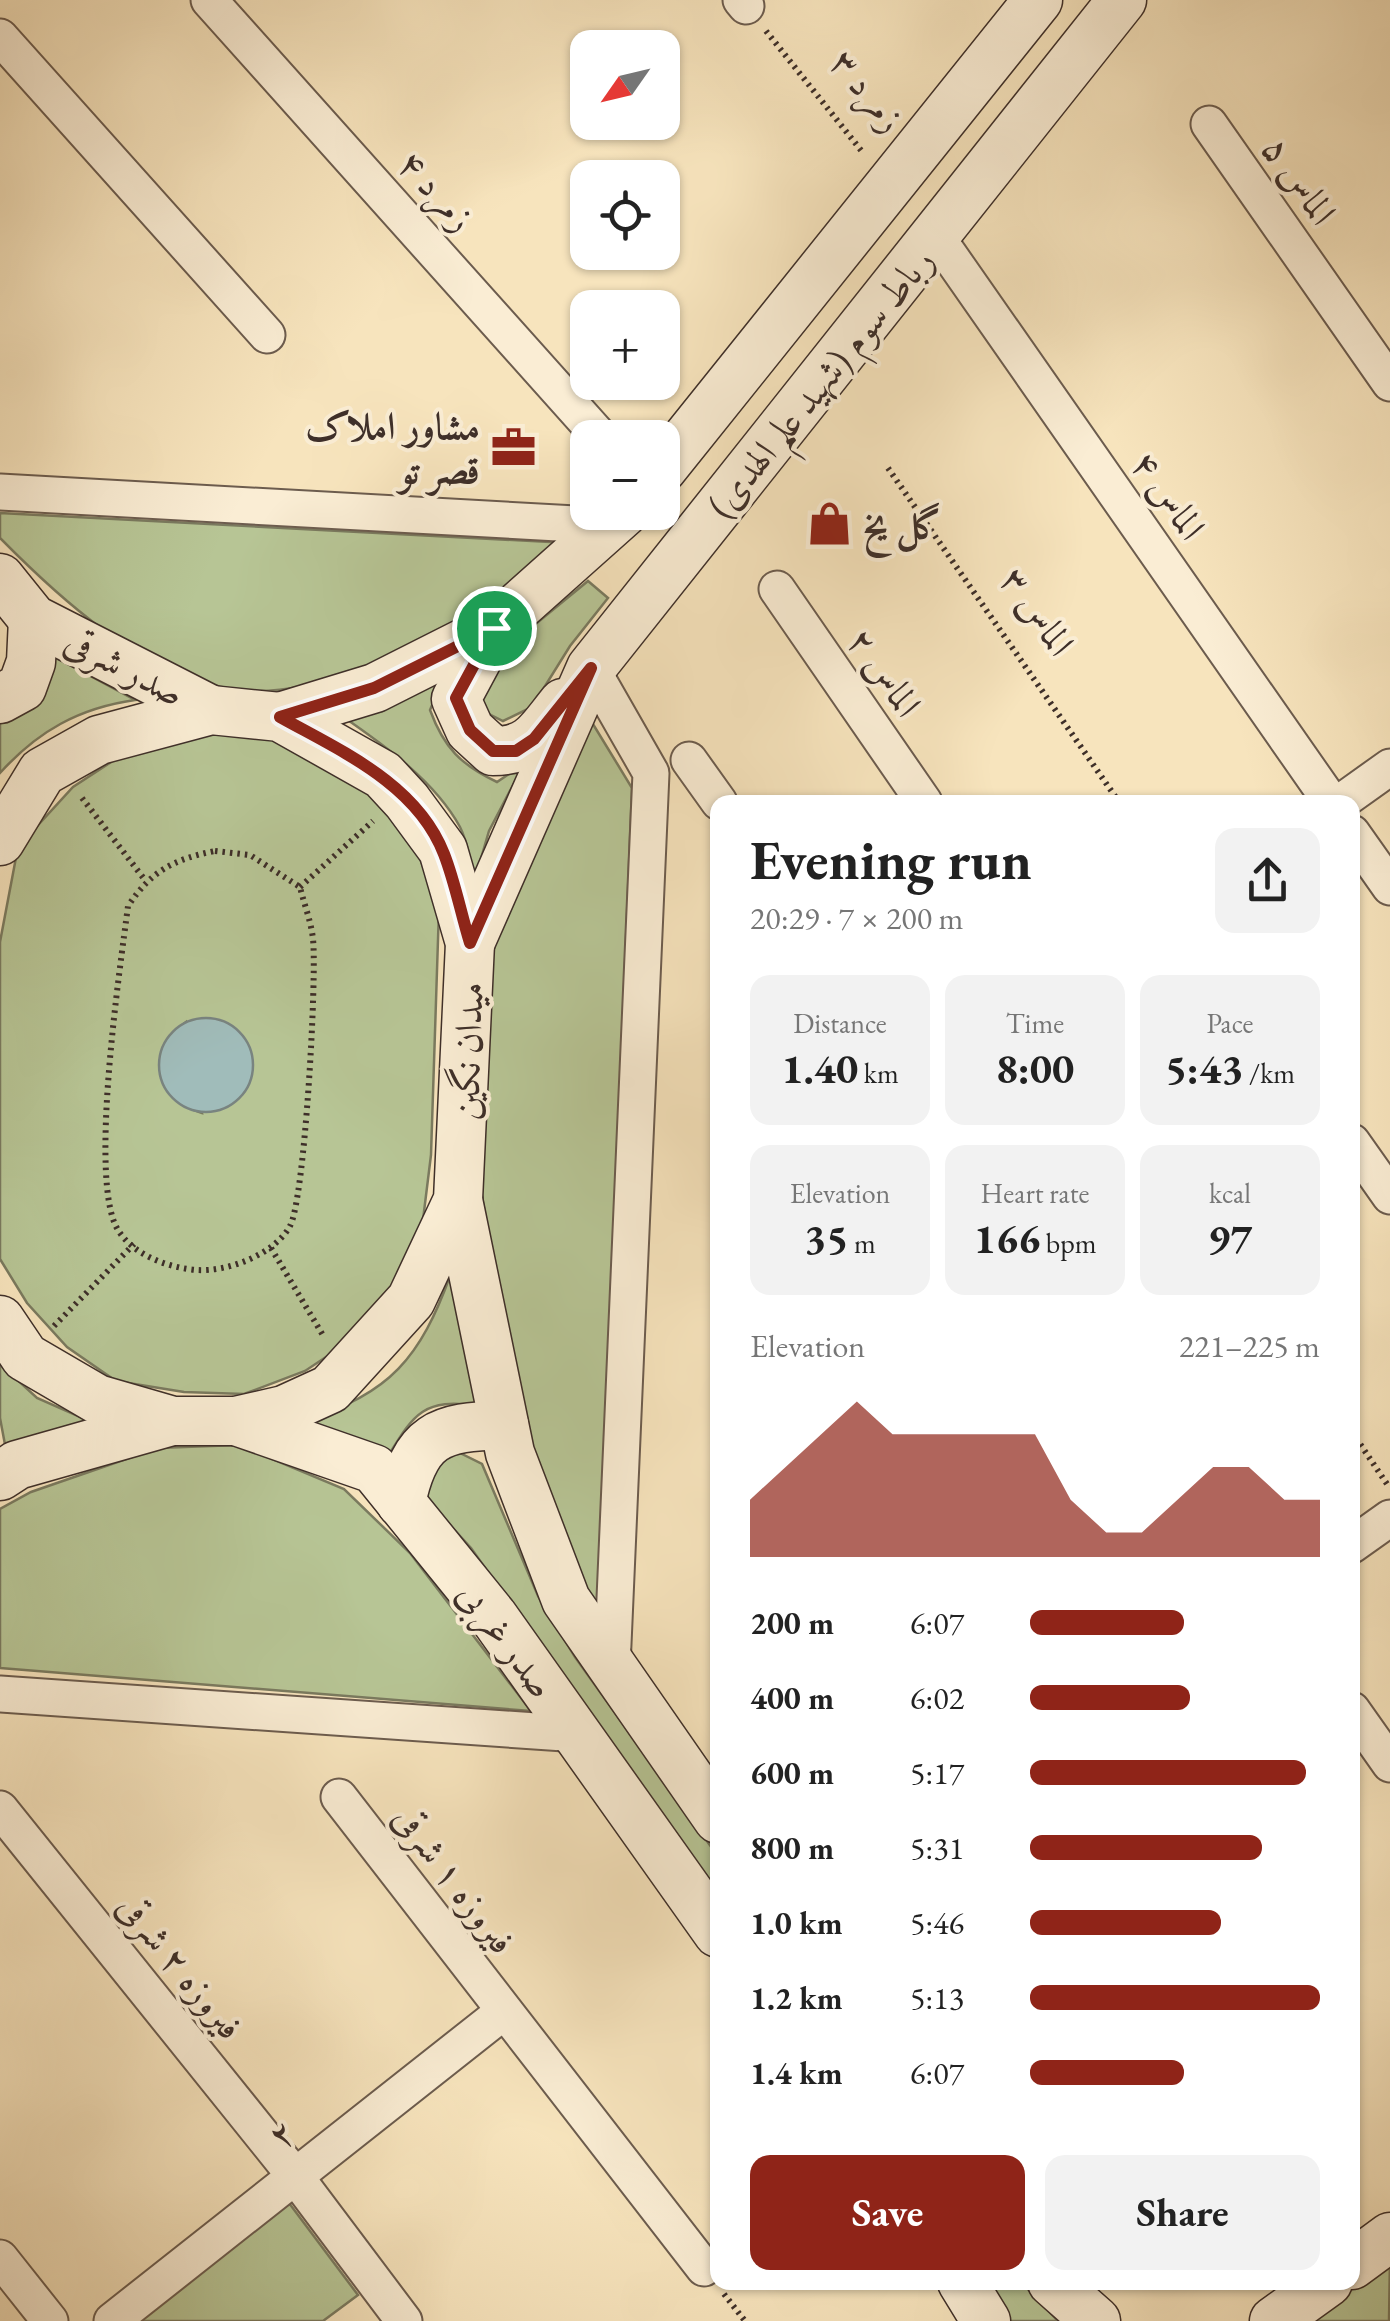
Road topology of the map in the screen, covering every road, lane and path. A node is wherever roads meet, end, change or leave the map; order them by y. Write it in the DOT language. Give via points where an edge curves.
graph roads {
  1 [pos="209,0"];
  2 [pos="1038,0"];
  3 [pos="1122,0"];
  4 [pos="743,3"];
  5 [pos="0,37"];
  6 [pos="1209,124"];
  7 [pos="890,186"];
  8 [pos="936,236"];
  9 [pos="267,335"];
  10 [pos="1390,383"];
  11 [pos="586,420"];
  12 [pos="680,447"];
  13 [pos="888,468"];
  14 [pos="0,492"];
  15 [pos="570,517"];
  16 [pos="605,530"];
  17 [pos="0,578"];
  18 [pos="777,590"];
  19 [pos="32,618"];
  20 [pos="494,628"];
  21 [pos="591,668"];
  22 [pos="0,698"];
  23 [pos="211,710"];
  24 [pos="280,717"];
  25 [pos="690,760"];
  26 [pos="1390,767"];
  27 [pos="73,786"];
  28 [pos="715,795"];
  29 [pos="919,795"];
  30 [pos="1113,795"];
  31 [pos="1327,795"];
  32 [pos="1351,795"];
  33 [pos="386,810"];
  34 [pos="0,841"];
  35 [pos="1360,844"];
  36 [pos="146,880"];
  37 [pos="1390,886"];
  38 [pos="300,887"];
  39 [pos="470,943"];
  40 [pos="1360,1153"];
  41 [pos="1390,1196"];
  42 [pos="458,1200"];
  43 [pos="134,1244"];
  44 [pos="271,1248"];
  45 [pos="0,1320"];
  46 [pos="51,1329"];
  47 [pos="334,1352"];
  48 [pos="173,1421"];
  49 [pos="236,1421"];
  50 [pos="504,1425"];
  51 [pos="1360,1444"];
  52 [pos="0,1476"];
  53 [pos="1390,1488"];
  54 [pos="401,1503"];
  55 [pos="1390,1518"];
  56 [pos="1360,1540"];
  57 [pos="612,1667"];
  58 [pos="0,1694"];
  59 [pos="1360,1721"];
  60 [pos="579,1734"];
  61 [pos="1390,1764"];
  62 [pos="339,1797"];
  63 [pos="0,1808"];
  64 [pos="710,1808"];
  65 [pos="710,1922"];
  66 [pos="502,2013"];
  67 [pos="295,2176"];
  68 [pos="1390,2237"];
  69 [pos="0,2258"];
  70 [pos="1360,2259"];
  71 [pos="704,2268"];
  72 [pos="967,2290"];
  73 [pos="1061,2290"];
  74 [pos="1317,2290"];
  75 [pos="50,2321"];
  76 [pos="112,2321"];
  77 [pos="404,2321"];
  78 [pos="986,2321"];
  79 [pos="1096,2321"];
  80 [pos="1274,2321"];
  1 -- 11 [label="street, زمرد ۴"];
  2 -- 7 [label="main road, رباط سوم (شهید علم الهدی)"];
  3 -- 8 [label="main road, رباط سوم (شهید علم الهدی)"];
  4 -- 7 [label="path, زمرد ۳"];
  5 -- 9 [label="street"];
  6 -- 10 [label="street, الماس ۵"];
  7 -- 12 [label="main road, رباط سوم (شهید علم الهدی)"];
  8 -- 21 [label="main road, رباط سوم (شهید علم الهدی)"];
  8 -- 31 [label="street, الماس ۴"];
  13 -- 30 [label="path, الماس ۳"];
  14 -- 15 [label="street"];
  16 -- 20 [label="main road"];
  17 -- 19 [label="main road, صدر شرقی"];
  18 -- 29 [label="street, الماس ۲"];
  19 -- 22 [label="main road" via="31,662 22,687"];
  19 -- 23 [label="main road, صدر شرقی"];
  20 -- 21 [label="main road" via="456,698 470,730 493,751 516,751 534,739"];
  20 -- 24 [label="main road" via="374,688"];
  21 -- 39 [label="main road, رباط سوم (شهید علم الهدی)"];
  21 -- 57 [label="street" via="651,774"];
  23 -- 24 [label="main road, میدان نگین"];
  23 -- 34 [label="main road, میدان نگین" via="99,740 42,772"];
  24 -- 39 [label="main road, میدان نگین" via="382,775 408,801 443,850"];
  25 -- 28 [label="street"];
  26 -- 32 [label="street"];
  27 -- 36 [label="path"];
  33 -- 38 [label="path"];
  35 -- 37 [label="street"];
  36 -- 38 [label="path" via="178,858 215,851 250,854"];
  36 -- 43 [label="path" via="128,906 104,1170 118,1231"];
  38 -- 44 [label="path" via="313,940 302,1172 290,1227"];
  39 -- 42 [label="main road, میدان نگین"];
  40 -- 41 [label="street"];
  42 -- 49 [label="main road, میدان نگین" via="411,1300 349,1372 330,1389 284,1410"];
  42 -- 50 [label="main road, صدر غربی"];
  43 -- 44 [label="path" via="164,1266 203,1271"];
  43 -- 46 [label="path"];
  44 -- 47 [label="path"];
  45 -- 48 [label="main road, میدان نگین" via="25,1357 97,1399"];
  48 -- 49 [label="main road, میدان نگین"];
  48 -- 52 [label="main road" via="17,1464"];
  49 -- 54 [label="main road, صدر غربی" via="374,1469"];
  50 -- 54 [label="main road" via="462,1426 426,1440 408,1468"];
  50 -- 57 [label="main road, صدر غربی" via="566,1600"];
  51 -- 53 [label="path"];
  54 -- 60 [label="main road, صدر غربی"];
  55 -- 56 [label="street"];
  57 -- 64 [label="main road, صدر غربی"];
  58 -- 60 [label="street"];
  59 -- 61 [label="street"];
  60 -- 65 [label="main road, صدر غربی"];
  62 -- 66 [label="street, فیروزه ۱ شرقی"];
  63 -- 67 [label="street, فیروزه ۲ شرقی"];
  66 -- 67 [label="street, ۲"];
  66 -- 71 [label="street, فیروزه ۱ شرقی"];
  67 -- 76 [label="street, ۲"];
  67 -- 77 [label="street, فیروزه ۲ شرقی"];
  68 -- 70 [label="main road"];
  69 -- 75 [label="street"];
  72 -- 78 [label="main road"];
  73 -- 79 [label="main road"];
  74 -- 80 [label="main road"];
}
